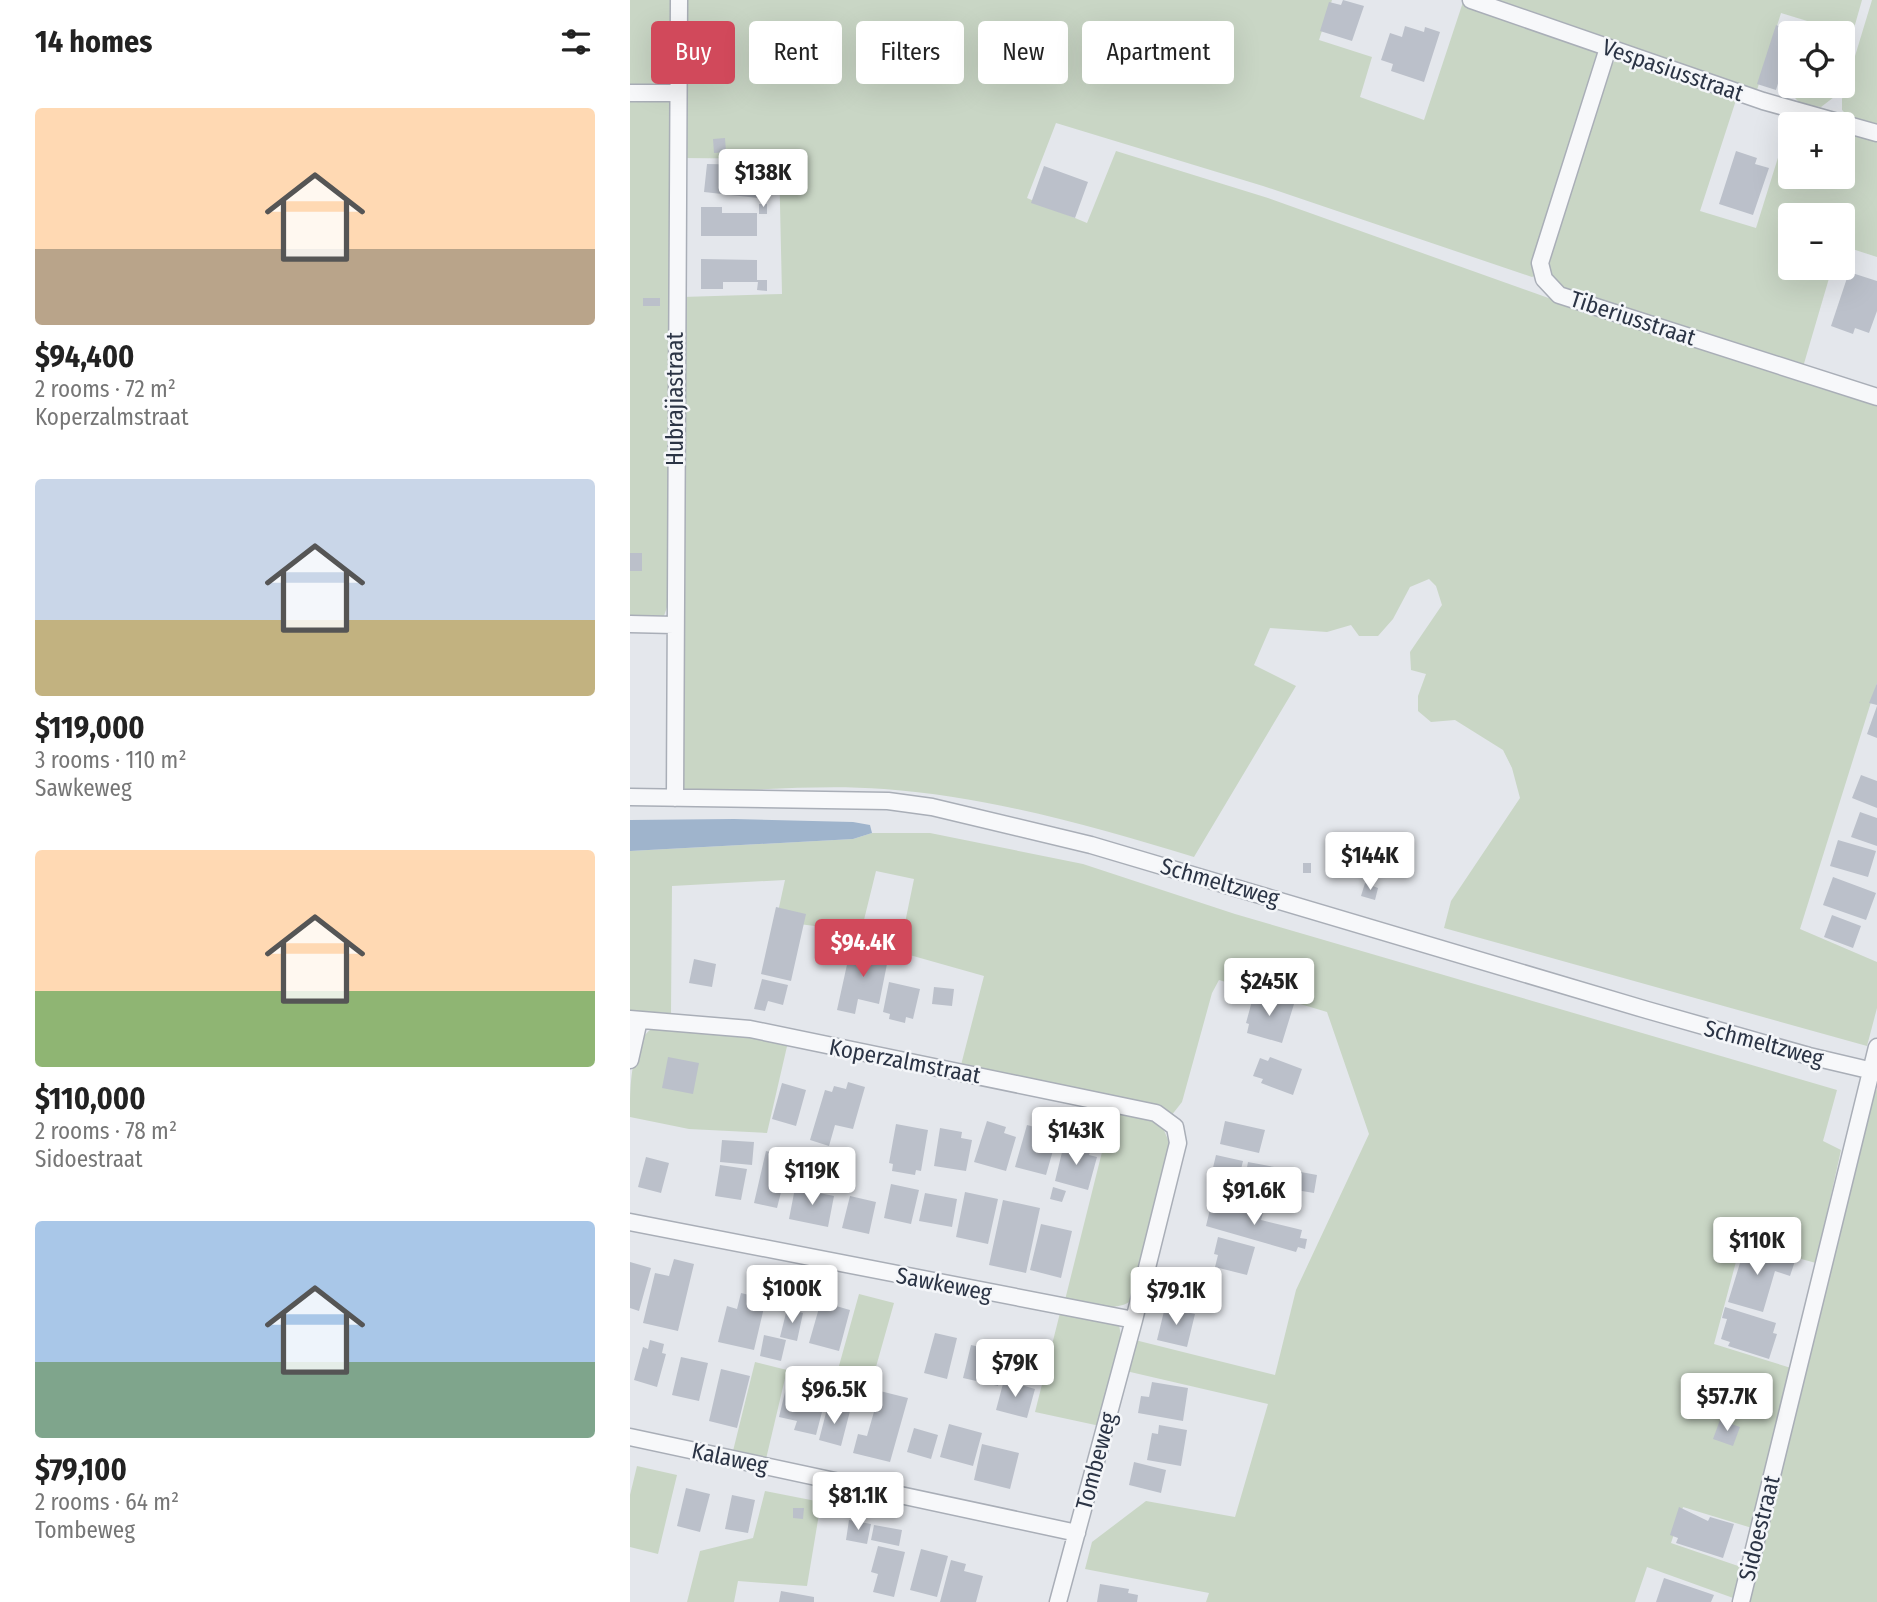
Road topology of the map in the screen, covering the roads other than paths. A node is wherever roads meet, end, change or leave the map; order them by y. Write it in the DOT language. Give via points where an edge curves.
graph roads {
  1 [pos="679,0"];
  2 [pos="1471,0"];
  3 [pos="1608,48"];
  4 [pos="630,93"];
  5 [pos="678,93"];
  6 [pos="1877,133"];
  7 [pos="1877,397"];
  8 [pos="630,624"];
  9 [pos="674,625"];
  10 [pos="630,797"];
  11 [pos="675,798"];
  12 [pos="635,1019"];
  13 [pos="1877,1046"];
  14 [pos="630,1060"];
  15 [pos="1874,1071"];
  16 [pos="1175,1127"];
  17 [pos="630,1222"];
  18 [pos="1134,1320"];
  19 [pos="630,1437"];
  20 [pos="1077,1534"];
  21 [pos="1058,1602"];
  22 [pos="1741,1602"];
  1 -- 5 [label="street, Hubrajiastraat"];
  2 -- 3 [label="street, Vespasiusstraat"];
  3 -- 6 [label="street, Vespasiusstraat" via="1763,101"];
  3 -- 7 [label="street, Tiberiusstraat" via="1540,263 1544,279 1559,295"];
  4 -- 5 [label="street"];
  5 -- 9 [label="street, Hubrajiastraat"];
  8 -- 9 [label="street"];
  9 -- 11 [label="street, Hubrajiastraat"];
  10 -- 11 [label="street, Schmeltzweg"];
  11 -- 15 [label="street, Schmeltzweg" via="888,801 932,807 1091,845 1647,1010"];
  12 -- 14 [label="street"];
  12 -- 16 [label="street, Koperzalmstraat" via="750,1029 1156,1113"];
  13 -- 15 [label="street, Sidoestraat"];
  15 -- 22 [label="street, Sidoestraat"];
  16 -- 18 [label="street, Tombeweg" via="1178,1143"];
  17 -- 18 [label="street, Sawkeweg"];
  18 -- 20 [label="street, Tombeweg"];
  19 -- 20 [label="street, Kalaweg"];
  20 -- 21 [label="street, Tombeweg"];
}
